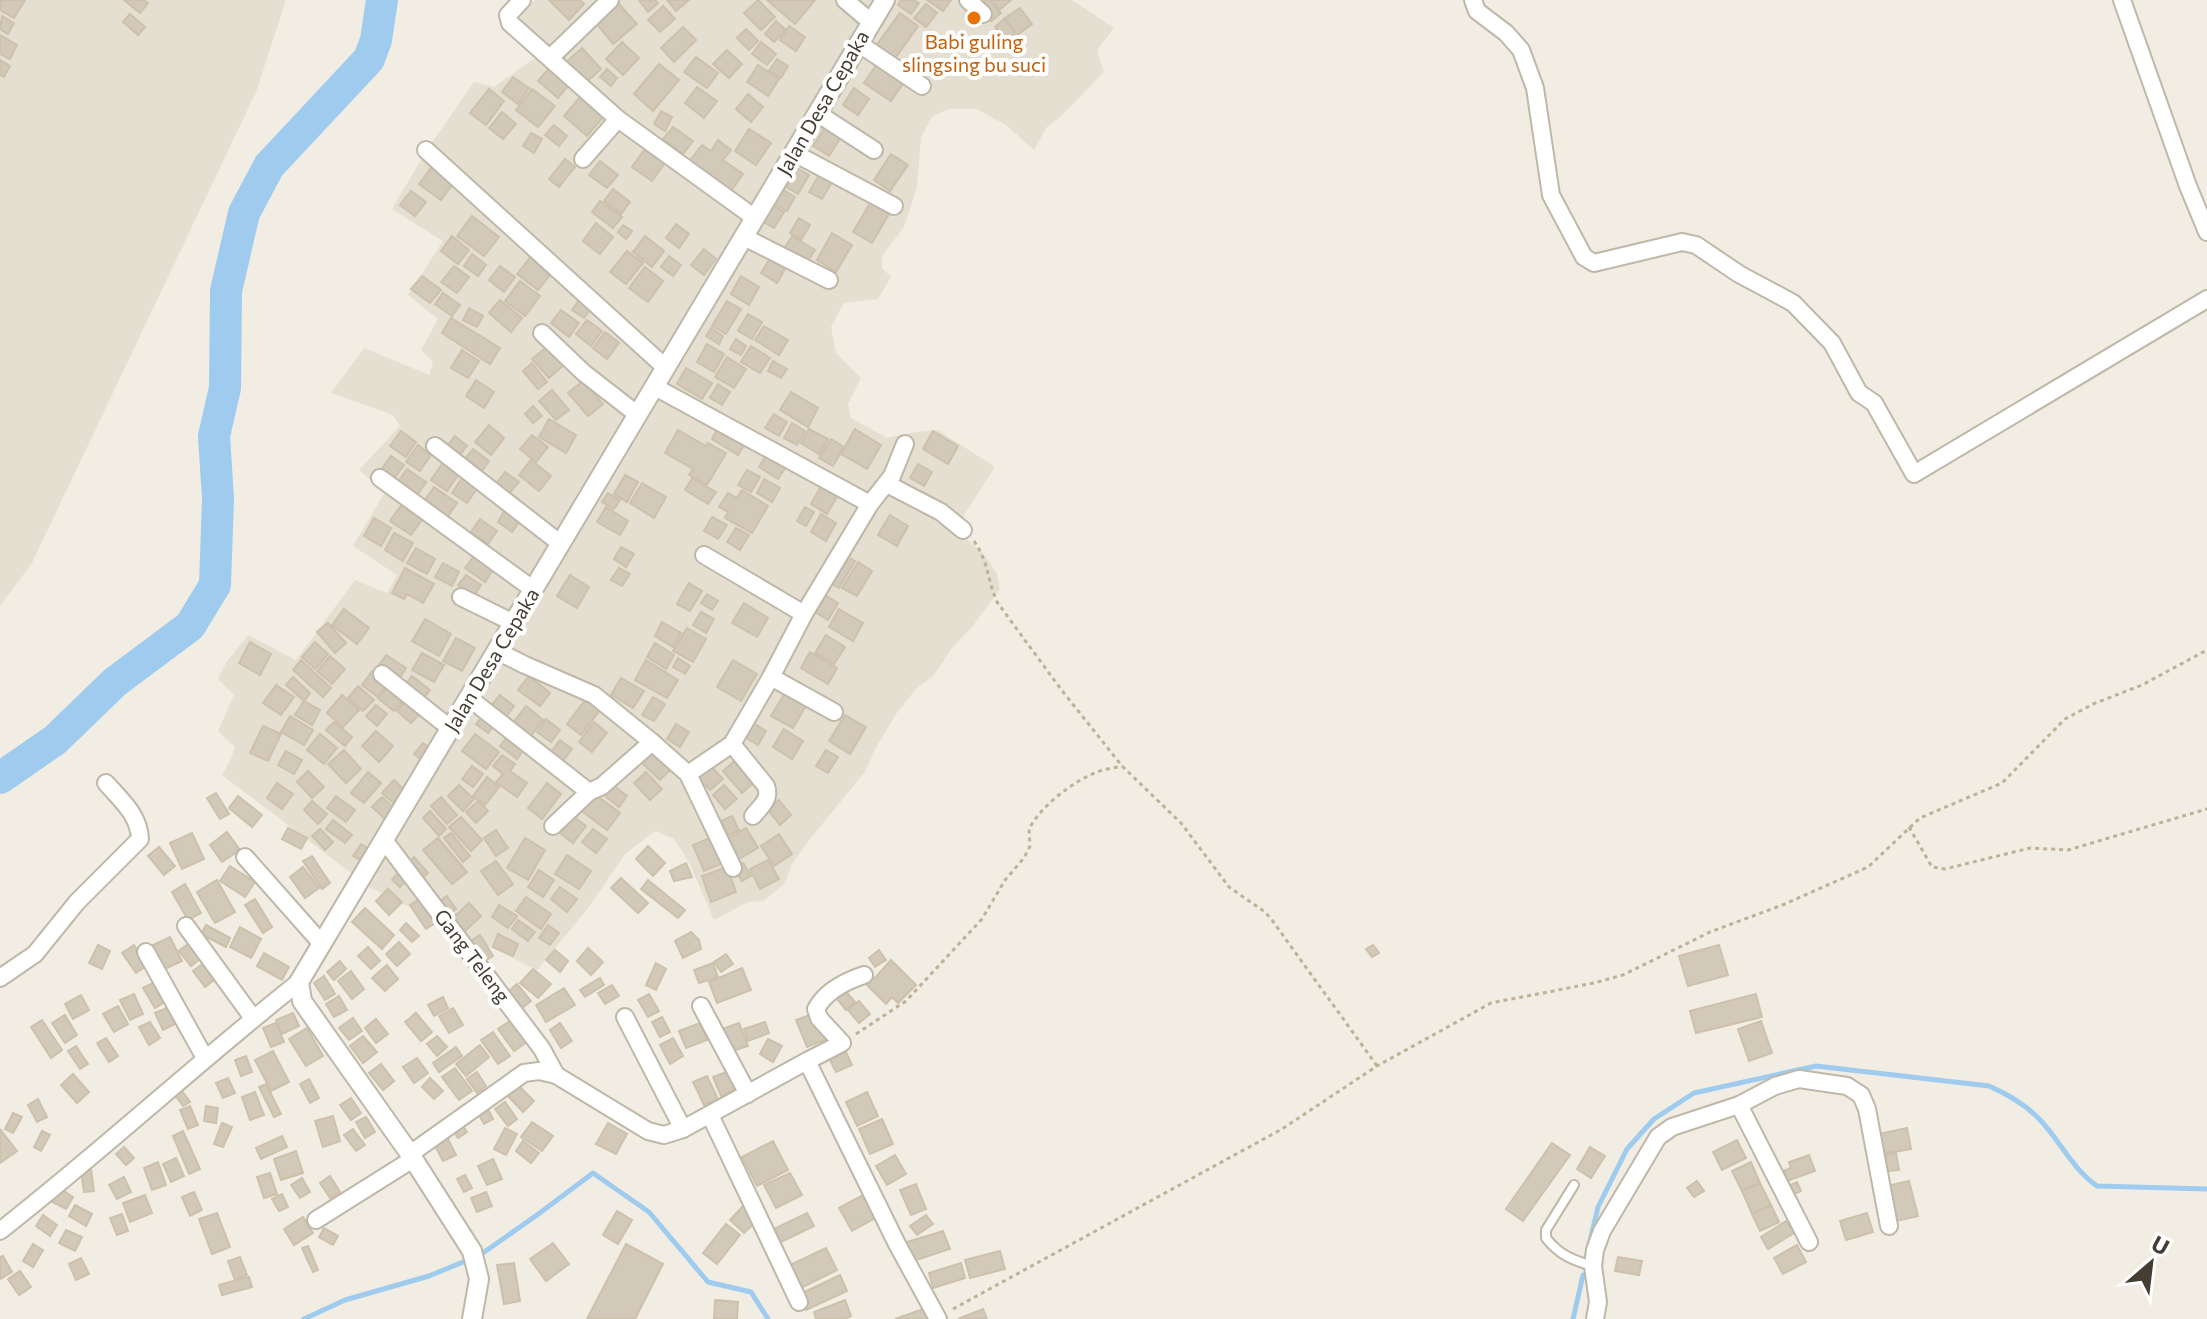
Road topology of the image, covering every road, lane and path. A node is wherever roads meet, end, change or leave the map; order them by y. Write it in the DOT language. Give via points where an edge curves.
graph roads {
  1 [pos="522,0"];
  2 [pos="610,0"];
  3 [pos="845,0"];
  4 [pos="885,0"];
  5 [pos="968,0"];
  6 [pos="1473,0"];
  7 [pos="2122,0"];
  8 [pos="983,14"];
  9 [pos="871,22"];
  10 [pos="858,43"];
  11 [pos="550,58"];
  12 [pos="922,86"];
  13 [pos="817,113"];
  14 [pos="618,119"];
  15 [pos="426,150"];
  16 [pos="874,150"];
  17 [pos="794,153"];
  18 [pos="583,159"];
  19 [pos="894,206"];
  20 [pos="755,218"];
  21 [pos="2207,232"];
  22 [pos="744,237"];
  23 [pos="829,280"];
  24 [pos="2207,299"];
  25 [pos="542,333"];
  26 [pos="666,368"];
  27 [pos="655,387"];
  28 [pos="638,415"];
  29 [pos="905,444"];
  30 [pos="435,446"];
  31 [pos="380,478"];
  32 [pos="887,484"];
  33 [pos="870,504"];
  34 [pos="963,530"];
  35 [pos="561,544"];
  36 [pos="704,555"];
  37 [pos="534,590"];
  38 [pos="461,597"];
  39 [pos="804,614"];
  40 [pos="514,623"];
  41 [pos="2207,650"];
  42 [pos="497,651"];
  43 [pos="382,674"];
  44 [pos="771,677"];
  45 [pos="469,698"];
  46 [pos="834,712"];
  47 [pos="451,729"];
  48 [pos="652,742"];
  49 [pos="732,744"];
  50 [pos="1122,766"];
  51 [pos="688,774"];
  52 [pos="106,783"];
  53 [pos="589,792"];
  54 [pos="2207,809"];
  55 [pos="753,816"];
  56 [pos="553,826"];
  57 [pos="1909,827"];
  58 [pos="384,840"];
  59 [pos="245,857"];
  60 [pos="733,868"];
  61 [pos="186,926"];
  62 [pos="322,944"];
  63 [pos="146,952"];
  64 [pos="864,975"];
  65 [pos="0,978"];
  66 [pos="299,982"];
  67 [pos="701,1006"];
  68 [pos="625,1017"];
  69 [pos="253,1018"];
  70 [pos="842,1043"];
  71 [pos="205,1058"];
  72 [pos="807,1061"];
  73 [pos="1377,1066"];
  74 [pos="556,1075"];
  75 [pos="748,1094"];
  76 [pos="1739,1105"];
  77 [pos="710,1115"];
  78 [pos="683,1129"];
  79 [pos="411,1156"];
  80 [pos="1574,1185"];
  81 [pos="316,1220"];
  82 [pos="1889,1226"];
  83 [pos="0,1231"];
  84 [pos="1809,1242"];
  85 [pos="1593,1266"];
  86 [pos="799,1302"];
  87 [pos="937,1318"];
  88 [pos="472,1319"];
  89 [pos="1595,1319"];
  1 -- 11 [label="street" via="508,20"];
  2 -- 11 [label="street"];
  3 -- 9 [label="street"];
  4 -- 9 [label="street, Jalan Desa Cepaka"];
  5 -- 8 [label="street"];
  6 -- 24 [label="street" via="1477,11 1521,50 1535,88 1551,195 1584,257 1594,263 1682,242 1696,245 1793,303 1832,343 1914,474"];
  7 -- 21 [label="street"];
  9 -- 10 [label="street, Jalan Desa Cepaka"];
  10 -- 12 [label="street"];
  10 -- 13 [label="street, Jalan Desa Cepaka"];
  11 -- 14 [label="street"];
  13 -- 16 [label="street"];
  13 -- 17 [label="street, Jalan Desa Cepaka"];
  14 -- 18 [label="street"];
  14 -- 20 [label="street"];
  15 -- 26 [label="street"];
  17 -- 19 [label="street"];
  17 -- 20 [label="street, Jalan Desa Cepaka"];
  20 -- 22 [label="street, Jalan Desa Cepaka"];
  22 -- 23 [label="street"];
  22 -- 26 [label="street, Jalan Desa Cepaka"];
  25 -- 28 [label="street"];
  26 -- 27 [label="street, Jalan Desa Cepaka"];
  27 -- 28 [label="street, Jalan Desa Cepaka"];
  27 -- 33 [label="street"];
  28 -- 35 [label="street, Jalan Desa Cepaka"];
  29 -- 32 [label="street"];
  30 -- 35 [label="street"];
  31 -- 37 [label="street"];
  32 -- 33 [label="street"];
  32 -- 34 [label="street" via="941,512"];
  33 -- 39 [label="street"];
  34 -- 50 [label="path" via="988,567 1002,611"];
  35 -- 37 [label="street, Jalan Desa Cepaka"];
  36 -- 39 [label="street"];
  37 -- 40 [label="street, Jalan Desa Cepaka"];
  38 -- 40 [label="street"];
  39 -- 44 [label="street"];
  40 -- 42 [label="street, Jalan Desa Cepaka"];
  41 -- 57 [label="path" via="2065,719 2002,783 1937,809"];
  42 -- 45 [label="street, Jalan Desa Cepaka"];
  42 -- 48 [label="street" via="594,695"];
  43 -- 47 [label="street"];
  44 -- 46 [label="street"];
  44 -- 49 [label="street"];
  45 -- 47 [label="street, Jalan Desa Cepaka"];
  45 -- 53 [label="street"];
  47 -- 58 [label="street, Jalan Desa Cepaka"];
  48 -- 51 [label="street"];
  48 -- 53 [label="street"];
  49 -- 51 [label="street"];
  49 -- 55 [label="street" via="768,791"];
  50 -- 70 [label="path" via="1087,777 1044,810 1029,829 1031,842 1024,858 982,919 906,1001"];
  50 -- 73 [label="path" via="1181,823 1229,887 1272,920"];
  51 -- 60 [label="street"];
  52 -- 65 [label="street" via="132,811 140,839 77,902 35,954"];
  53 -- 56 [label="street"];
  54 -- 57 [label="path" via="2068,850 2030,848 1945,869 1932,867"];
  57 -- 73 [label="path" via="1868,867 1710,932 1623,975 1491,1003"];
  58 -- 62 [label="street, Jalan Desa Cepaka"];
  58 -- 74 [label="street, Gang Teleng" via="542,1049"];
  59 -- 62 [label="street"];
  61 -- 69 [label="street"];
  62 -- 66 [label="street, Jalan Desa Cepaka"];
  63 -- 71 [label="street"];
  64 -- 70 [label="street" via="836,989 816,1009"];
  66 -- 69 [label="street"];
  66 -- 79 [label="street" via="302,1001"];
  67 -- 75 [label="street"];
  68 -- 78 [label="street"];
  69 -- 71 [label="street"];
  70 -- 72 [label="street"];
  71 -- 83 [label="street"];
  72 -- 75 [label="street"];
  72 -- 87 [label="street"];
  73 -- 87 [label="path" via="1282,1129"];
  74 -- 78 [label="street" via="648,1131 664,1135"];
  74 -- 79 [label="street" via="524,1073"];
  75 -- 77 [label="street"];
  76 -- 82 [label="street" via="1799,1079 1855,1090 1867,1109"];
  76 -- 84 [label="street"];
  76 -- 85 [label="street" via="1672,1127 1658,1137 1602,1231"];
  77 -- 78 [label="street"];
  77 -- 86 [label="street"];
  79 -- 81 [label="street"];
  79 -- 88 [label="street" via="472,1251 479,1279"];
  80 -- 85 [label="lane" via="1546,1238 1569,1259"];
  85 -- 89 [label="street"];
}
